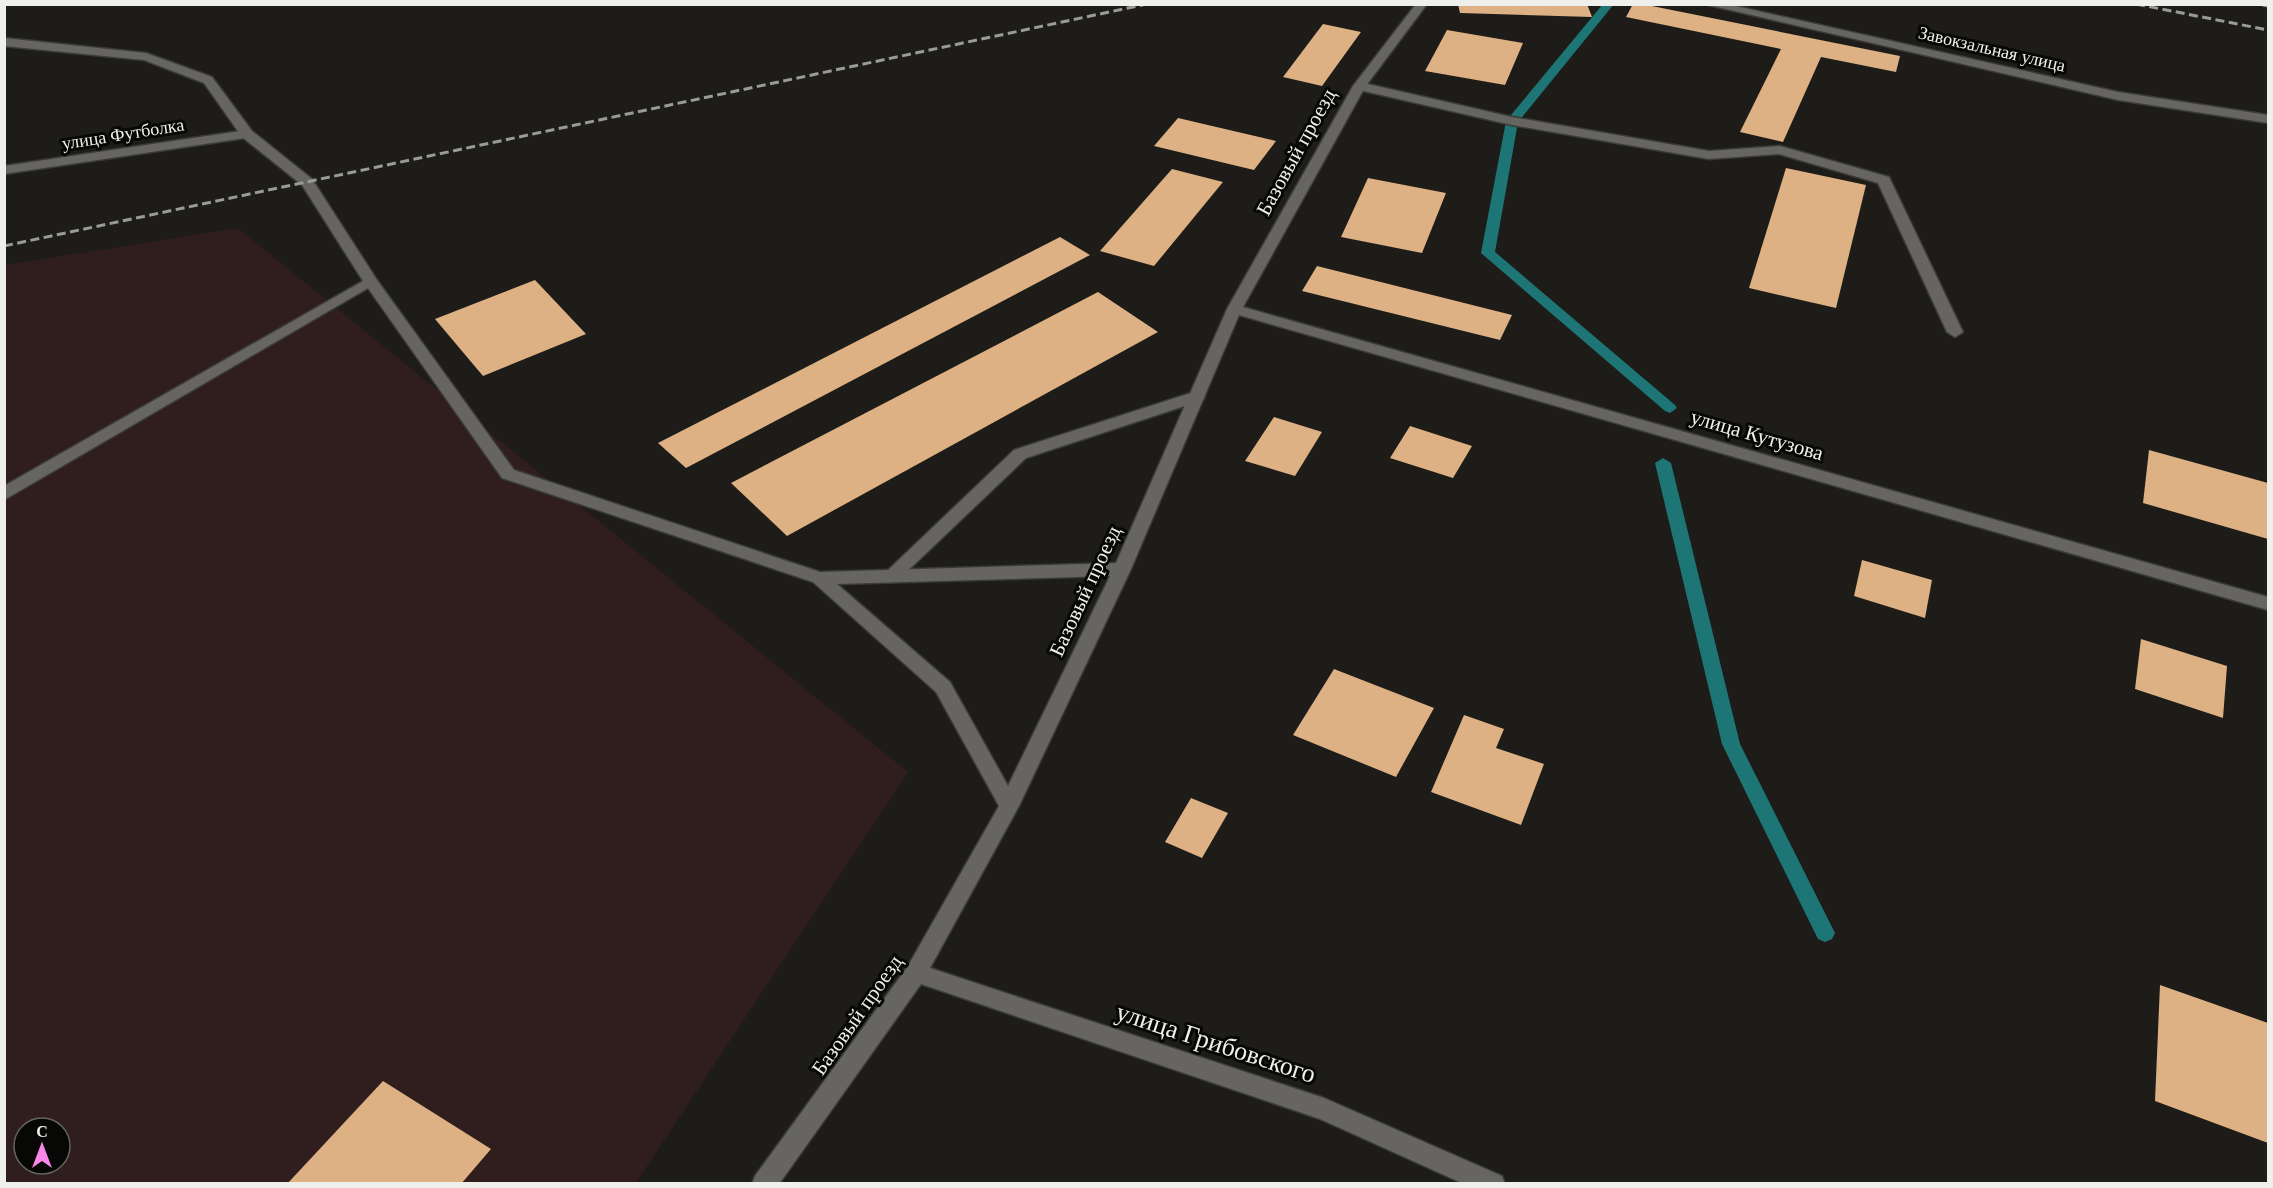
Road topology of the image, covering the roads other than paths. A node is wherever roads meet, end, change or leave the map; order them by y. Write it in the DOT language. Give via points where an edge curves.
graph roads {
  1 [pos="1422,4"];
  2 [pos="1709,4"];
  3 [pos="4,42"];
  4 [pos="1359,86"];
  5 [pos="2268,119"];
  6 [pos="247,134"];
  7 [pos="4,170"];
  8 [pos="370,281"];
  9 [pos="1234,309"];
  10 [pos="1955,332"];
  11 [pos="1197,396"];
  12 [pos="4,494"];
  13 [pos="1122,569"];
  14 [pos="892,576"];
  15 [pos="819,578"];
  16 [pos="2268,603"];
  17 [pos="1009,806"];
  18 [pos="916,973"];
  19 [pos="764,1184"];
  20 [pos="1493,1184"];
  1 -- 4 [label="street, Базовый проезд"];
  2 -- 5 [label="street, Завокзальная улица" via="2118,96"];
  3 -- 6 [label="street" via="147,57 167,64 208,80"];
  4 -- 9 [label="street, Базовый проезд"];
  4 -- 10 [label="street" via="1512,120 1709,155 1780,150 1884,180"];
  6 -- 7 [label="street, улица Футболка"];
  6 -- 8 [label="street" via="307,182"];
  8 -- 12 [label="street"];
  8 -- 15 [label="street" via="508,474"];
  9 -- 11 [label="street, Базовый проезд"];
  9 -- 16 [label="street, улица Кутузова"];
  11 -- 13 [label="street, Базовый проезд"];
  11 -- 14 [label="street" via="1020,454"];
  13 -- 14 [label="street"];
  13 -- 17 [label="street, Базовый проезд"];
  14 -- 15 [label="street"];
  15 -- 17 [label="street" via="944,687"];
  17 -- 18 [label="street, Базовый проезд"];
  18 -- 19 [label="street, Базовый проезд"];
  18 -- 20 [label="street, улица Грибовского" via="1324,1109"];
}
